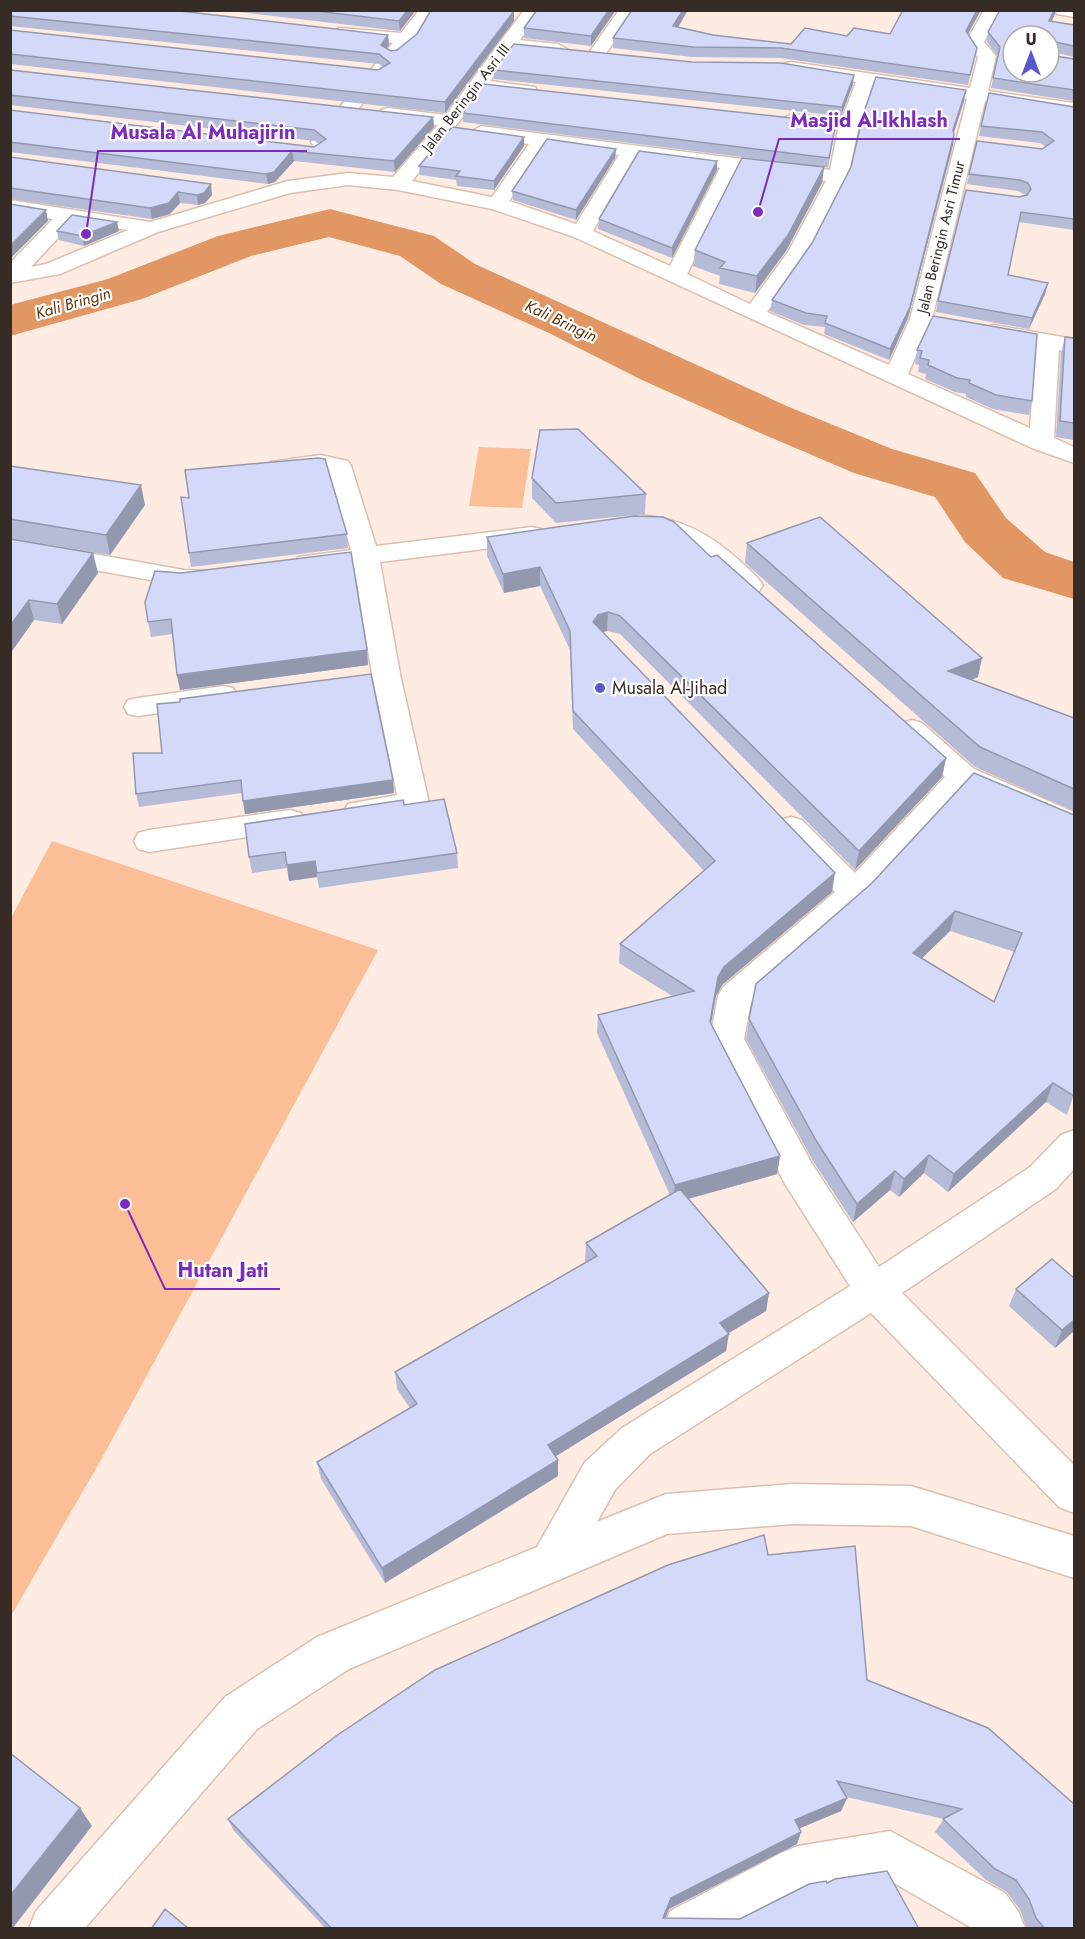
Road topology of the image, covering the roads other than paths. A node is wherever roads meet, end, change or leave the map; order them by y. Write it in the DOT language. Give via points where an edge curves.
graph roads {
  1 [pos="429,10"];
  2 [pos="628,10"];
  3 [pos="993,10"];
  4 [pos="1063,10"];
  5 [pos="1074,12"];
  6 [pos="508,13"];
  7 [pos="531,13"];
  8 [pos="329,30"];
  9 [pos="409,39"];
  10 [pos="508,44"];
  11 [pos="980,48"];
  12 [pos="1001,51"];
  13 [pos="597,54"];
  14 [pos="616,57"];
  15 [pos="769,65"];
  16 [pos="356,70"];
  17 [pos="380,72"];
  18 [pos="867,77"];
  19 [pos="476,85"];
  20 [pos="545,93"];
  21 [pos="978,94"];
  22 [pos="326,107"];
  23 [pos="1074,109"];
  24 [pos="350,110"];
  25 [pos="773,118"];
  26 [pos="448,124"];
  27 [pos="849,125"];
  28 [pos="541,140"];
  29 [pos="963,142"];
  30 [pos="985,145"];
  31 [pos="631,152"];
  32 [pos="732,165"];
  33 [pos="837,177"];
  34 [pos="398,184"];
  35 [pos="219,186"];
  36 [pos="288,187"];
  37 [pos="952,191"];
  38 [pos="267,193"];
  39 [pos="974,194"];
  40 [pos="497,204"];
  41 [pos="10,206"];
  42 [pos="69,214"];
  43 [pos="151,228"];
  44 [pos="581,233"];
  45 [pos="10,277"];
  46 [pos="675,277"];
  47 [pos="754,314"];
  48 [pos="921,319"];
  49 [pos="944,323"];
  50 [pos="967,327"];
  51 [pos="1048,341"];
  52 [pos="1074,346"];
  53 [pos="895,377"];
  54 [pos="1041,443"];
  55 [pos="1074,456"];
  56 [pos="253,470"];
  57 [pos="618,525"];
  58 [pos="561,532"];
  59 [pos="10,547"];
  60 [pos="366,555"];
  61 [pos="286,565"];
  62 [pos="218,574"];
  63 [pos="770,603"];
  64 [pos="244,693"];
  65 [pos="138,706"];
  66 [pos="893,713"];
  67 [pos="963,776"];
  68 [pos="772,809"];
  69 [pos="1074,824"];
  70 [pos="149,841"];
  71 [pos="855,893"];
  72 [pos="1074,1145"];
  73 [pos="874,1291"];
  74 [pos="1073,1489"];
  75 [pos="1074,1557"];
  76 [pos="551,1563"];
  77 [pos="53,1929"];
  78 [pos="687,1929"];
  79 [pos="1001,1929"];
  1 -- 9 [label="street"];
  2 -- 13 [label="street"];
  3 -- 11 [label="street" via="975,42"];
  4 -- 5 [label="street"];
  6 -- 7 [label="street"];
  7 -- 10 [label="street, Jalan Beringin Asri III"];
  8 -- 9 [label="street"];
  9 -- 17 [label="street"];
  10 -- 13 [label="street"];
  10 -- 19 [label="street, Jalan Beringin Asri III"];
  11 -- 12 [label="street"];
  11 -- 21 [label="street, Jalan Beringin Asri Timur" via="987,56"];
  13 -- 14 [label="street"];
  15 -- 18 [label="street"];
  16 -- 17 [label="street"];
  17 -- 24 [label="street"];
  18 -- 21 [label="street"];
  18 -- 27 [label="street"];
  19 -- 20 [label="street"];
  19 -- 26 [label="street, Jalan Beringin Asri III"];
  21 -- 23 [label="street"];
  21 -- 29 [label="street, Jalan Beringin Asri Timur"];
  22 -- 24 [label="street"];
  24 -- 26 [label="street"];
  24 -- 36 [label="street" via="307,156"];
  25 -- 27 [label="street"];
  26 -- 28 [label="street"];
  26 -- 34 [label="street, Jalan Beringin Asri III"];
  27 -- 33 [label="street"];
  28 -- 31 [label="street"];
  28 -- 40 [label="street"];
  29 -- 30 [label="street"];
  29 -- 37 [label="street, Jalan Beringin Asri Timur"];
  31 -- 32 [label="street"];
  31 -- 44 [label="street"];
  32 -- 33 [label="street"];
  32 -- 46 [label="street"];
  33 -- 47 [label="street" via="798,253"];
  34 -- 36 [label="street" via="348,179"];
  34 -- 40 [label="street"];
  35 -- 38 [label="street"];
  36 -- 38 [label="street"];
  37 -- 39 [label="street"];
  37 -- 48 [label="street, Jalan Beringin Asri Timur"];
  38 -- 43 [label="street"];
  40 -- 44 [label="street"];
  41 -- 42 [label="street"];
  42 -- 43 [label="street"];
  42 -- 45 [label="street"];
  43 -- 45 [label="street" via="52,269"];
  44 -- 46 [label="street"];
  46 -- 47 [label="street"];
  47 -- 53 [label="street"];
  48 -- 49 [label="street"];
  48 -- 53 [label="street, Jalan Beringin Asri Timur"];
  50 -- 51 [label="street"];
  51 -- 52 [label="street"];
  51 -- 54 [label="street"];
  53 -- 54 [label="street"];
  54 -- 55 [label="street"];
  56 -- 60 [label="street" via="320,462 339,466"];
  57 -- 63 [label="street" via="667,524 684,531 709,548"];
  58 -- 60 [label="street"];
  59 -- 62 [label="street" via="184,578"];
  60 -- 61 [label="street"];
  60 -- 70 [label="street" via="374,676 414,803"];
  64 -- 65 [label="street"];
  66 -- 67 [label="street"];
  67 -- 69 [label="street"];
  67 -- 71 [label="street"];
  68 -- 71 [label="street"];
  71 -- 73 [label="street" via="735,996 727,1039 798,1173"];
  72 -- 73 [label="street" via="1043,1178"];
  73 -- 74 [label="street"];
  73 -- 76 [label="street" via="636,1441 600,1476"];
  75 -- 76 [label="street" via="910,1506 793,1504 666,1514"];
  76 -- 77 [label="street" via="333,1653 241,1713"];
  78 -- 79 [label="street" via="798,1870 890,1855 988,1910"];
}
